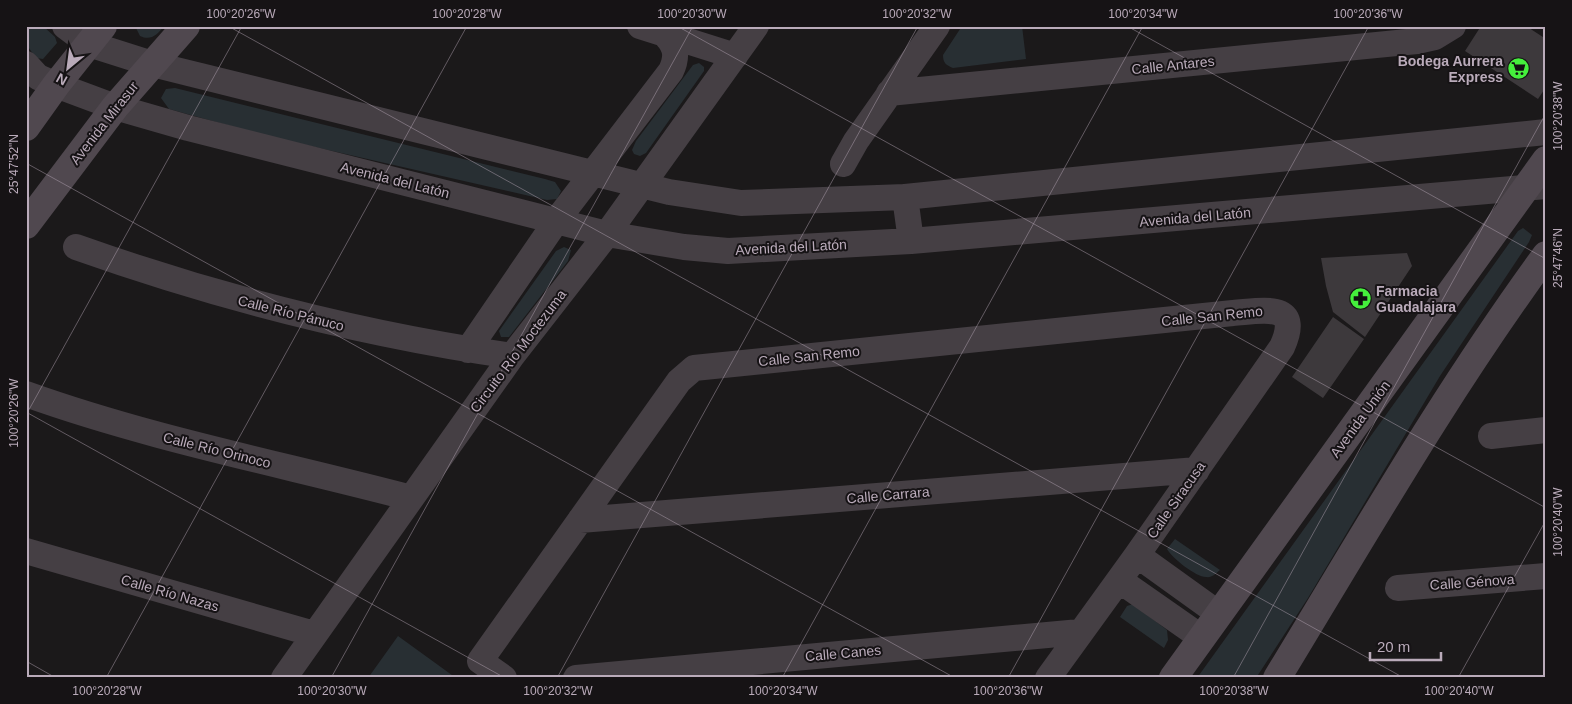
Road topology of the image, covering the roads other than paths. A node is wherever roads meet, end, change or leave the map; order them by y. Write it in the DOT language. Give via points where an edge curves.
graph roads {
  1 [pos="65,26"];
  2 [pos="186,26"];
  3 [pos="756,26"];
  4 [pos="937,26"];
  5 [pos="1454,26"];
  6 [pos="651,29"];
  7 [pos="96,35"];
  8 [pos="735,56"];
  9 [pos="26,64"];
  10 [pos="152,64"];
  11 [pos="56,85"];
  12 [pos="889,93"];
  13 [pos="115,107"];
  14 [pos="26,127"];
  15 [pos="1546,132"];
  16 [pos="1546,160"];
  17 [pos="844,164"];
  18 [pos="593,172"];
  19 [pos="643,185"];
  20 [pos="1535,188"];
  21 [pos="905,197"];
  22 [pos="557,220"];
  23 [pos="26,224"];
  24 [pos="607,234"];
  25 [pos="910,241"];
  26 [pos="76,247"];
  27 [pos="1546,255"];
  28 [pos="1285,316"];
  29 [pos="468,350"];
  30 [pos="512,356"];
  31 [pos="26,394"];
  32 [pos="1546,430"];
  33 [pos="1490,436"];
  34 [pos="1197,470"];
  35 [pos="411,498"];
  36 [pos="580,520"];
  37 [pos="26,551"];
  38 [pos="1137,555"];
  39 [pos="1546,576"];
  40 [pos="1119,580"];
  41 [pos="1398,588"];
  42 [pos="1219,614"];
  43 [pos="1080,632"];
  44 [pos="314,634"];
  45 [pos="1202,638"];
  46 [pos="284,678"];
  47 [pos="504,678"];
  48 [pos="576,678"];
  49 [pos="1048,678"];
  50 [pos="1173,678"];
  51 [pos="1277,678"];
  1 -- 7 [label="street"];
  2 -- 10 [label="street, Avenida Mirasur"];
  3 -- 8 [label="street, Circuito Río Moctezuma"];
  4 -- 12 [label="street"];
  5 -- 12 [label="street, Calle Antares" via="1435,37 1417,41"];
  6 -- 8 [label="street"];
  6 -- 18 [label="street" via="674,44 676,50 671,70"];
  7 -- 10 [label="street"];
  7 -- 11 [label="street"];
  8 -- 19 [label="street, Circuito Río Moctezuma"];
  9 -- 11 [label="street, Avenida del Latón" via="38,77"];
  10 -- 13 [label="street, Avenida Mirasur"];
  10 -- 18 [label="street"];
  11 -- 13 [label="street, Avenida del Latón"];
  11 -- 14 [label="street"];
  12 -- 17 [label="street"];
  13 -- 22 [label="street, Avenida del Latón" via="236,141"];
  13 -- 23 [label="street, Avenida Mirasur"];
  15 -- 21 [label="street"];
  16 -- 20 [label="street, Avenida Unión"];
  18 -- 19 [label="street"];
  18 -- 22 [label="street"];
  19 -- 21 [label="street" via="741,203"];
  19 -- 24 [label="street, Circuito Río Moctezuma"];
  20 -- 25 [label="street, Avenida del Latón"];
  20 -- 42 [label="street, Avenida Unión"];
  21 -- 25 [label="street"];
  22 -- 24 [label="street, Avenida del Latón"];
  22 -- 29 [label="street"];
  24 -- 25 [label="street, Avenida del Latón" via="728,251"];
  24 -- 30 [label="street, Circuito Río Moctezuma"];
  26 -- 29 [label="street, Calle Río Pánuco" via="269,309"];
  27 -- 51 [label="street" via="1453,388"];
  28 -- 34 [label="street, Calle Siracusa" via="1288,330 1282,347"];
  28 -- 36 [label="street, Calle San Remo" via="1280,311 1271,310 694,368 679,381"];
  29 -- 30 [label="street, Calle Río Pánuco"];
  30 -- 35 [label="street, Circuito Río Moctezuma"];
  31 -- 35 [label="street, Calle Río Orinoco" via="88,416 170,439"];
  32 -- 33 [label="street"];
  34 -- 36 [label="street, Calle Carrara"];
  34 -- 38 [label="street, Calle Siracusa"];
  35 -- 44 [label="street, Circuito Río Moctezuma"];
  36 -- 47 [label="street, Calle San Remo" via="480,660"];
  37 -- 44 [label="street, Calle Río Nazas"];
  38 -- 40 [label="street, Calle Siracusa"];
  38 -- 42 [label="street"];
  39 -- 41 [label="street, Calle Génova"];
  40 -- 43 [label="street, Calle Siracusa"];
  40 -- 45 [label="street"];
  42 -- 45 [label="street, Avenida Unión"];
  43 -- 48 [label="street, Calle Canes"];
  43 -- 49 [label="street, Calle Siracusa"];
  44 -- 46 [label="street, Circuito Río Moctezuma"];
  45 -- 50 [label="street, Avenida Unión"];
}
